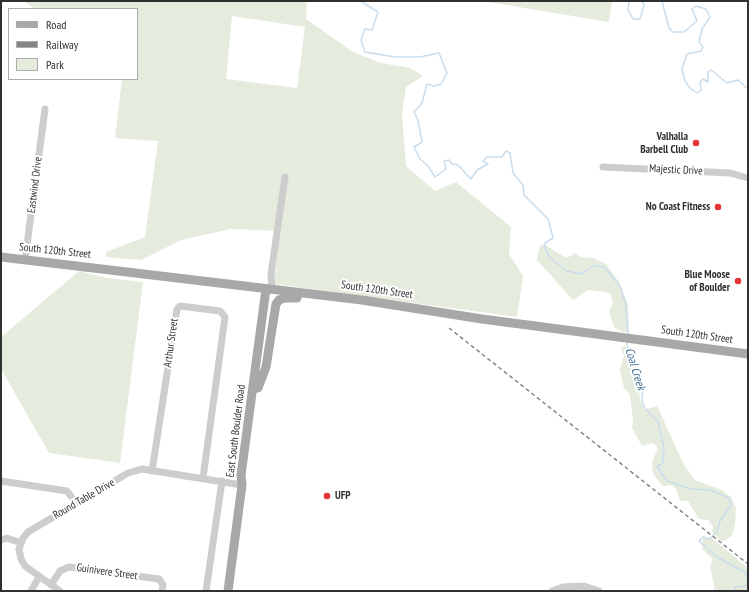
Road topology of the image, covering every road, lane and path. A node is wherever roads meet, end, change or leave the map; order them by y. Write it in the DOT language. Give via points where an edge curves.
graph roads {
  1 [pos="45,109"];
  2 [pos="603,167"];
  3 [pos="285,177"];
  4 [pos="748,178"];
  5 [pos="1,257"];
  6 [pos="25,260"];
  7 [pos="269,289"];
  8 [pos="362,300"];
  9 [pos="748,354"];
  10 [pos="258,388"];
  11 [pos="152,471"];
  12 [pos="203,478"];
  13 [pos="1,481"];
  14 [pos="222,481"];
  15 [pos="242,485"];
  16 [pos="76,504"];
  17 [pos="1,540"];
  18 [pos="21,543"];
  19 [pos="39,577"];
  20 [pos="51,585"];
  21 [pos="31,591"];
  22 [pos="60,591"];
  23 [pos="162,591"];
  24 [pos="206,591"];
  25 [pos="228,591"];
  26 [pos="552,591"];
  27 [pos="599,591"];
  1 -- 6 [label="street, Eastwind Drive"];
  2 -- 4 [label="street, Majestic Drive" via="730,172"];
  3 -- 7 [label="street, East South Boulder Road"];
  5 -- 6 [label="main road, South 120th Street"];
  6 -- 7 [label="main road, South 120th Street"];
  7 -- 8 [label="main road, South 120th Street"];
  7 -- 10 [label="main road, East South Boulder Road"];
  7 -- 15 [label="main road, East South Boulder Road" via="241,475"];
  8 -- 9 [label="main road, South 120th Street" via="482,319"];
  8 -- 10 [label="main road, East South Boulder Road" via="291,297 279,300 273,310 266,366"];
  10 -- 15 [label="main road" via="247,472"];
  11 -- 12 [label="street, Round Table Drive"];
  11 -- 12 [label="street, Arthur Street" via="177,309 180,306 220,311 225,317"];
  11 -- 16 [label="street, Round Table Drive" via="133,471"];
  12 -- 14 [label="street, Round Table Drive"];
  13 -- 16 [label="street" via="67,491"];
  14 -- 15 [label="street, Round Table Drive"];
  14 -- 24 [label="street"];
  15 -- 25 [label="main road, East South Boulder Road"];
  16 -- 18 [label="street, Round Table Drive" via="28,532"];
  17 -- 18 [label="street" via="7,538"];
  18 -- 19 [label="street" via="21,559 25,566"];
  19 -- 20 [label="street"];
  19 -- 21 [label="street"];
  20 -- 22 [label="street"];
  20 -- 23 [label="street, Guinivere Street" via="60,571 70,567 158,579 163,585"];
  26 -- 27 [label="street" via="576,586"];
}
